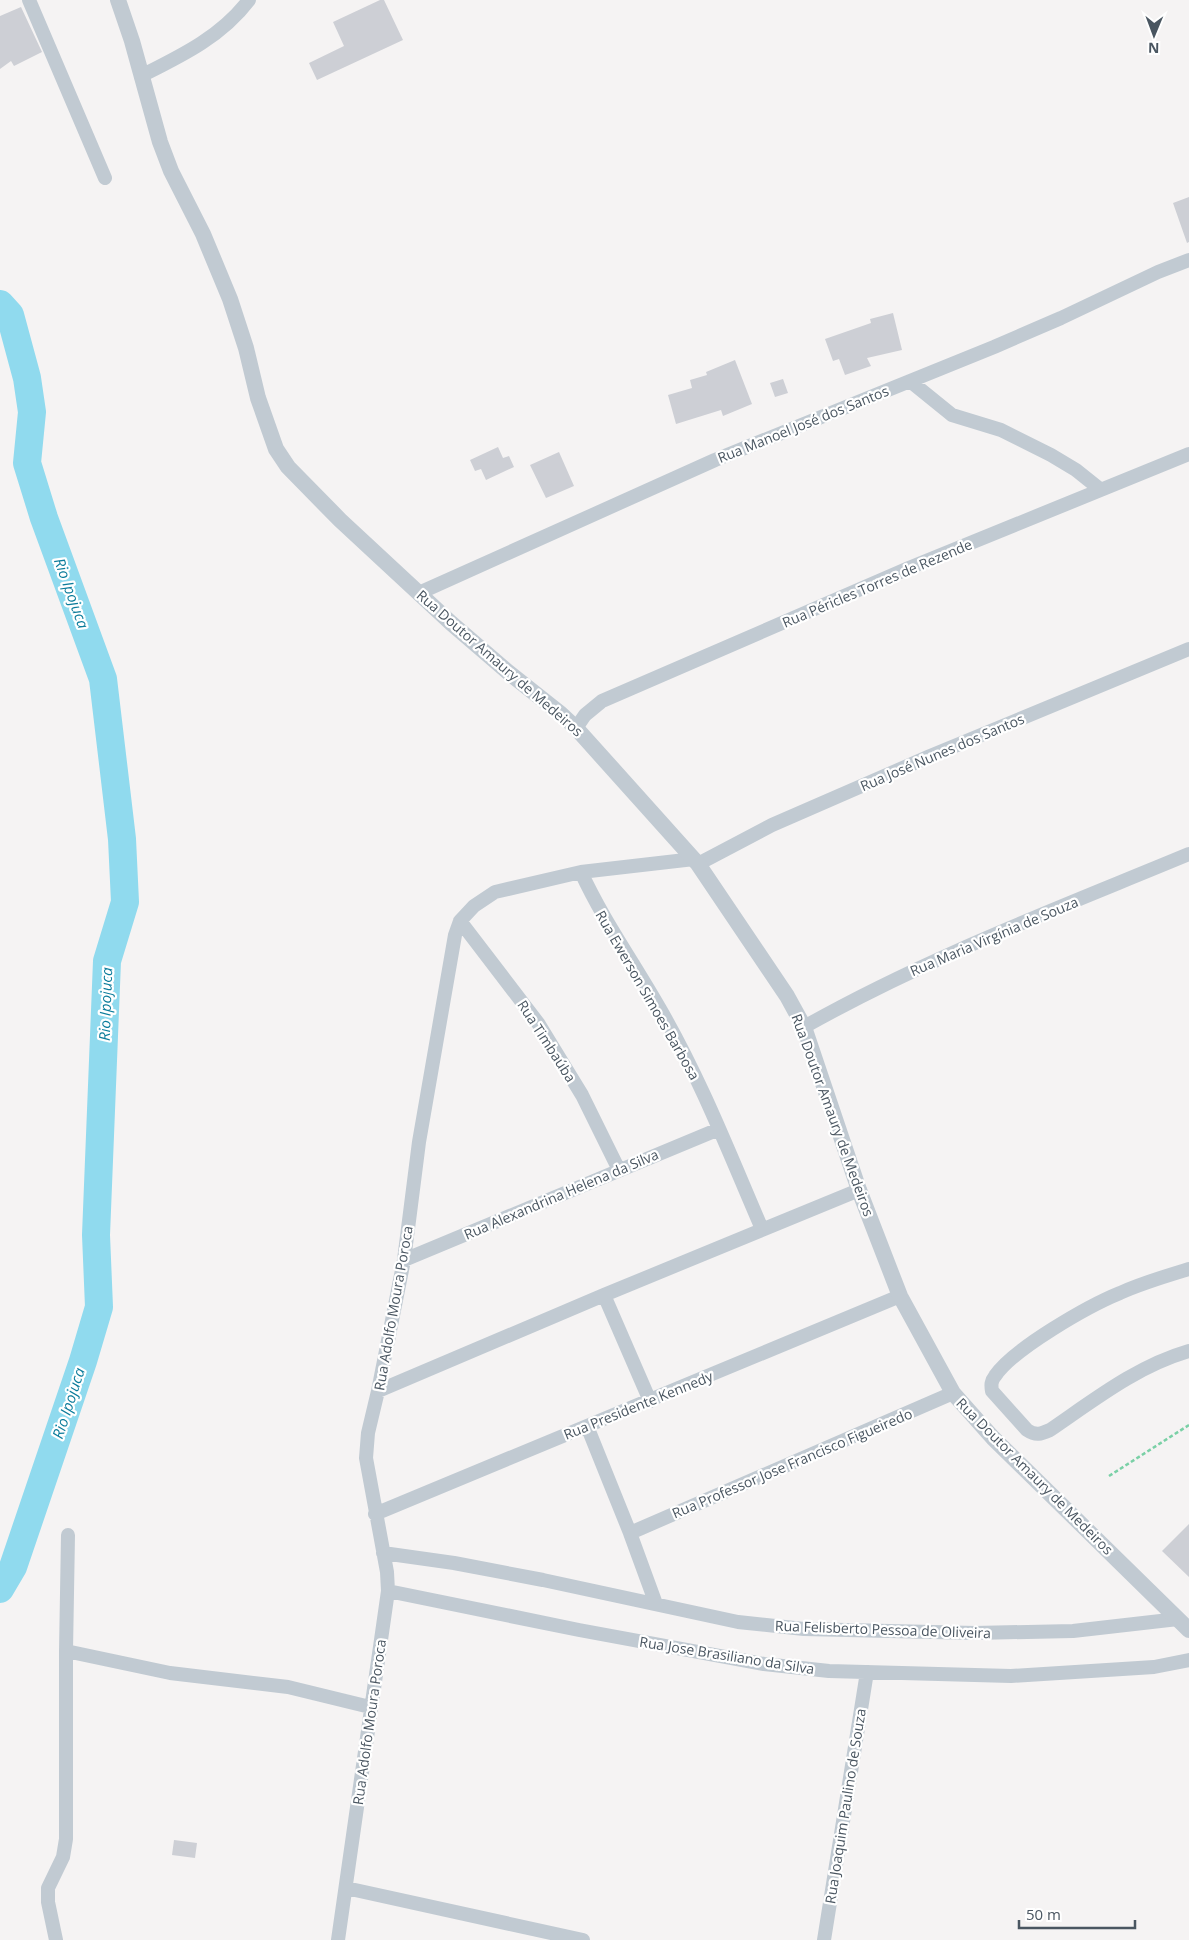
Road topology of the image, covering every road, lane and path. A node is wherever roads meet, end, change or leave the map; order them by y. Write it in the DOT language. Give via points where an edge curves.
graph roads {
  1 [pos="29,0"];
  2 [pos="118,0"];
  3 [pos="248,0"];
  4 [pos="141,76"];
  5 [pos="105,178"];
  6 [pos="1189,260"];
  7 [pos="910,381"];
  8 [pos="1189,454"];
  9 [pos="1101,490"];
  10 [pos="419,593"];
  11 [pos="1189,649"];
  12 [pos="576,728"];
  13 [pos="1189,854"];
  14 [pos="696,861"];
  15 [pos="581,872"];
  16 [pos="460,921"];
  17 [pos="804,1027"];
  18 [pos="719,1129"];
  19 [pos="620,1170"];
  20 [pos="859,1190"];
  21 [pos="762,1229"];
  22 [pos="404,1260"];
  23 [pos="1189,1269"];
  24 [pos="604,1295"];
  25 [pos="900,1296"];
  26 [pos="1189,1351"];
  27 [pos="378,1391"];
  28 [pos="953,1393"];
  29 [pos="650,1401"];
  30 [pos="1189,1425"];
  31 [pos="587,1426"];
  32 [pos="1110,1476"];
  33 [pos="375,1514"];
  34 [pos="630,1533"];
  35 [pos="68,1535"];
  36 [pos="383,1553"];
  37 [pos="388,1591"];
  38 [pos="656,1604"];
  39 [pos="1184,1625"];
  40 [pos="66,1651"];
  41 [pos="1189,1660"];
  42 [pos="867,1672"];
  43 [pos="370,1707"];
  44 [pos="346,1888"];
  45 [pos="56,1940"];
  46 [pos="338,1940"];
  47 [pos="583,1940"];
  48 [pos="824,1940"];
  1 -- 5 [label="street"];
  2 -- 4 [label="street, Rua Doutor Amaury de Medeiros"];
  3 -- 4 [label="street" via="217,33"];
  4 -- 10 [label="street, Rua Doutor Amaury de Medeiros" via="171,172 194,213 230,299 276,449 314,495"];
  6 -- 7 [label="street, Rua Manoel José dos Santos"];
  7 -- 9 [label="street" via="952,414 1001,430 1051,455"];
  7 -- 10 [label="street, Rua Manoel José dos Santos" via="715,460"];
  8 -- 9 [label="street, Rua Péricles Torres de Rezende"];
  9 -- 12 [label="street, Rua Péricles Torres de Rezende" via="909,568 602,701"];
  10 -- 12 [label="street, Rua Doutor Amaury de Medeiros"];
  11 -- 14 [label="street, Rua José Nunes dos Santos" via="787,818"];
  12 -- 14 [label="street, Rua Doutor Amaury de Medeiros"];
  13 -- 17 [label="street, Rua Maria Virgínia de Souza" via="897,978"];
  14 -- 15 [label="street, Rua Adolfo Moura Poroca"];
  14 -- 17 [label="street, Rua Doutor Amaury de Medeiros" via="787,996"];
  15 -- 16 [label="street, Rua Adolfo Moura Poroca" via="495,892 474,906"];
  15 -- 18 [label="street, Rua Ewerson Simoes Barbosa" via="606,922 660,1010 703,1090"];
  16 -- 19 [label="street, Rua Timbaúba" via="538,1023 582,1095"];
  16 -- 22 [label="street, Rua Adolfo Moura Poroca" via="419,1142"];
  17 -- 20 [label="street, Rua Doutor Amaury de Medeiros"];
  18 -- 19 [label="street, Rua Alexandrina Helena da Silva"];
  18 -- 21 [label="street, Rua Ewerson Simoes Barbosa"];
  19 -- 22 [label="street, Rua Alexandrina Helena da Silva"];
  20 -- 21 [label="street"];
  20 -- 25 [label="street, Rua Doutor Amaury de Medeiros"];
  21 -- 24 [label="street"];
  22 -- 27 [label="street, Rua Adolfo Moura Poroca"];
  23 -- 26 [label="street, Rua Doutor Amaury de Medeiros" via="1118,1294 1065,1322 1016,1355 994,1377 992,1390 1027,1430 1040,1434 1146,1367"];
  24 -- 27 [label="street"];
  24 -- 29 [label="street"];
  25 -- 28 [label="street, Rua Doutor Amaury de Medeiros"];
  25 -- 29 [label="street, Rua Presidente Kennedy"];
  27 -- 33 [label="street, Rua Adolfo Moura Poroca" via="366,1458"];
  28 -- 34 [label="street, Rua Professor Jose Francisco Figueiredo"];
  28 -- 39 [label="street, Rua Doutor Amaury de Medeiros" via="993,1438"];
  29 -- 31 [label="street, Rua Presidente Kennedy"];
  30 -- 32 [label="path"];
  31 -- 33 [label="street, Rua Presidente Kennedy"];
  31 -- 34 [label="street"];
  33 -- 36 [label="street, Rua Adolfo Moura Poroca"];
  34 -- 38 [label="street"];
  35 -- 40 [label="street"];
  36 -- 37 [label="street, Rua Adolfo Moura Poroca"];
  36 -- 38 [label="street, Rua Felisberto Pessoa de Oliveira" via="454,1563"];
  37 -- 42 [label="street, Rua Jose Brasiliano da Silva" via="764,1664"];
  37 -- 43 [label="street, Rua Adolfo Moura Poroca"];
  38 -- 39 [label="street, Rua Felisberto Pessoa de Oliveira" via="738,1622 814,1629 1073,1631"];
  40 -- 43 [label="street" via="163,1672 288,1687"];
  40 -- 45 [label="street" via="66,1839 63,1857 48,1888"];
  41 -- 42 [label="street, Rua Jose Brasiliano da Silva" via="1154,1667 1011,1676"];
  42 -- 48 [label="street, Rua Joaquim Paulino de Souza"];
  43 -- 44 [label="street, Rua Adolfo Moura Poroca"];
  44 -- 46 [label="street, Rua Adolfo Moura Poroca"];
  44 -- 47 [label="street"];
}
